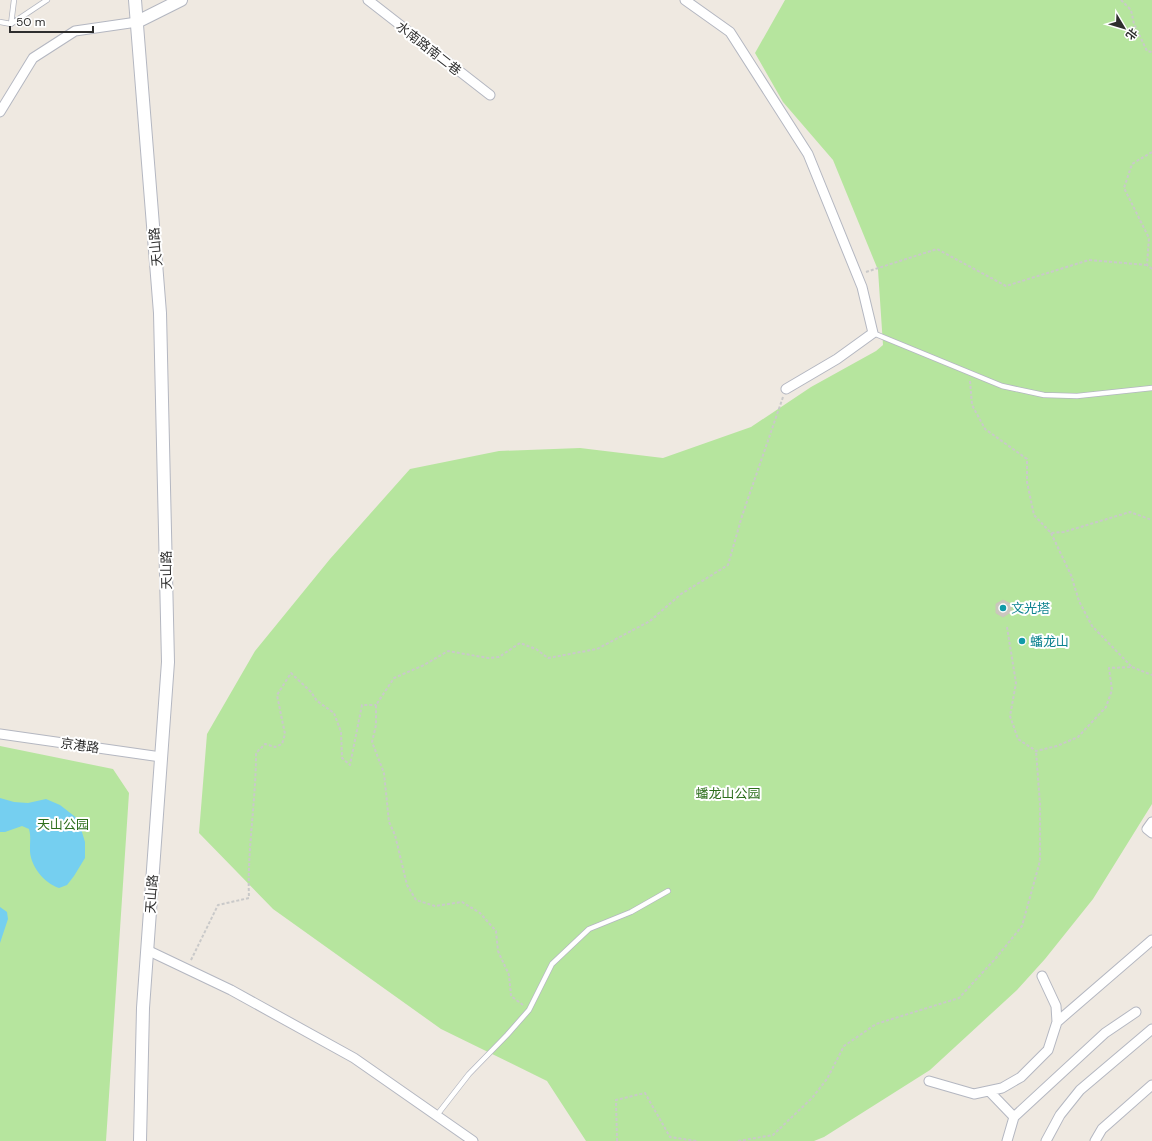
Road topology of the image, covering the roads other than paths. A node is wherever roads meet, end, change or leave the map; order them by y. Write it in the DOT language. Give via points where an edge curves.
graph roads {
  1 [pos="14,0"];
  2 [pos="47,0"];
  3 [pos="135,0"];
  4 [pos="181,0"];
  5 [pos="368,0"];
  6 [pos="685,0"];
  7 [pos="0,22"];
  8 [pos="137,22"];
  9 [pos="11,24"];
  10 [pos="490,95"];
  11 [pos="0,112"];
  12 [pos="873,333"];
  13 [pos="1152,388"];
  14 [pos="786,389"];
  15 [pos="0,734"];
  16 [pos="161,757"];
  17 [pos="1152,822"];
  18 [pos="1152,833"];
  19 [pos="668,891"];
  20 [pos="1152,940"];
  21 [pos="147,950"];
  22 [pos="1042,976"];
  23 [pos="1136,1012"];
  24 [pos="1057,1022"];
  25 [pos="1152,1029"];
  26 [pos="929,1081"];
  27 [pos="1152,1085"];
  28 [pos="989,1090"];
  29 [pos="437,1115"];
  30 [pos="1014,1117"];
  31 [pos="140,1141"];
  32 [pos="474,1141"];
  33 [pos="1007,1141"];
  34 [pos="1046,1141"];
  35 [pos="1095,1141"];
  1 -- 9 [label="lane"];
  2 -- 9 [label="lane"];
  3 -- 8 [label="street, 天山路"];
  4 -- 8 [label="street"];
  5 -- 10 [label="street, 水南路南二巷"];
  6 -- 12 [label="street" via="730,32 808,154 857,275"];
  7 -- 9 [label="lane"];
  8 -- 11 [label="street" via="75,31 33,58"];
  8 -- 16 [label="street, 天山路" via="160,313 168,662"];
  12 -- 13 [label="lane" via="1002,386 1044,395 1077,396"];
  12 -- 14 [label="street" via="837,359"];
  15 -- 16 [label="street, 京港路"];
  16 -- 21 [label="street, 天山路"];
  17 -- 18 [label="street" via="1147,829"];
  19 -- 29 [label="lane" via="631,912 589,928 552,964 529,1010 468,1074"];
  20 -- 24 [label="street"];
  21 -- 29 [label="street" via="231,990 354,1058"];
  21 -- 31 [label="street, 天山路"];
  22 -- 24 [label="street" via="1056,1006"];
  23 -- 30 [label="street" via="1106,1033"];
  24 -- 28 [label="street" via="1048,1050 1021,1076 1002,1088"];
  25 -- 34 [label="street" via="1080,1090 1060,1115"];
  26 -- 28 [label="street" via="974,1094"];
  27 -- 35 [label="street" via="1102,1129"];
  28 -- 30 [label="street"];
  29 -- 32 [label="street"];
  30 -- 33 [label="street"];
}
